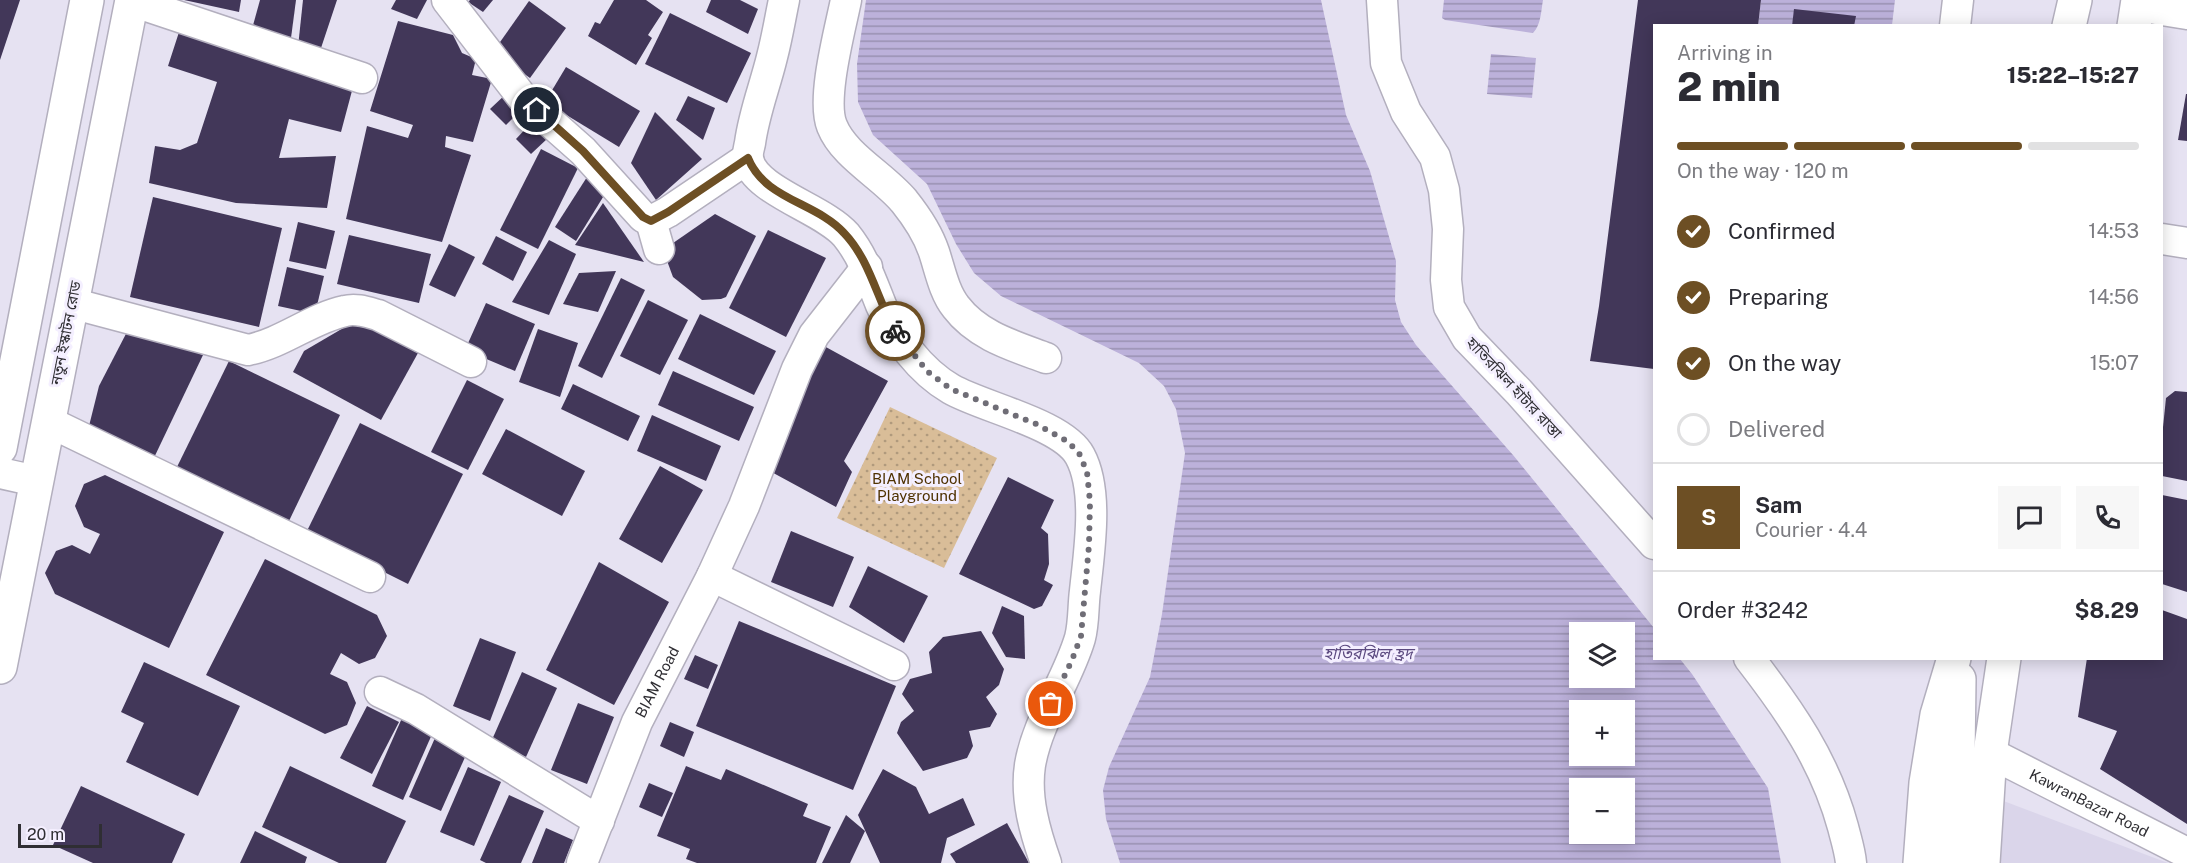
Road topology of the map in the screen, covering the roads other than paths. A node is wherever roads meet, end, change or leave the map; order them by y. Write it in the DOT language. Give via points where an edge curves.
graph roads {
  1 [pos="87,0"];
  2 [pos="447,0"];
  3 [pos="784,0"];
  4 [pos="846,0"];
  5 [pos="1382,0"];
  6 [pos="1958,0"];
  7 [pos="2075,0"];
  8 [pos="2095,0"];
  9 [pos="132,1"];
  10 [pos="2136,10"];
  11 [pos="2187,14"];
  12 [pos="1955,24"];
  13 [pos="2069,24"];
  14 [pos="2091,24"];
  15 [pos="362,78"];
  16 [pos="58,151"];
  17 [pos="100,158"];
  18 [pos="748,158"];
  19 [pos="651,221"];
  20 [pos="2163,239"];
  21 [pos="2187,243"];
  22 [pos="659,249"];
  23 [pos="867,267"];
  24 [pos="71,303"];
  25 [pos="881,305"];
  26 [pos="831,314"];
  27 [pos="1046,358"];
  28 [pos="471,362"];
  29 [pos="49,422"];
  30 [pos="0,448"];
  31 [pos="0,473"];
  32 [pos="36,481"];
  33 [pos="1653,542"];
  34 [pos="712,576"];
  35 [pos="370,577"];
  36 [pos="1751,660"];
  37 [pos="1937,660"];
  38 [pos="1953,660"];
  39 [pos="1959,660"];
  40 [pos="2004,660"];
  41 [pos="894,665"];
  42 [pos="0,667"];
  43 [pos="380,692"];
  44 [pos="1937,715"];
  45 [pos="1990,753"];
  46 [pos="599,821"];
  47 [pos="2187,853"];
  48 [pos="582,863"];
  49 [pos="1046,863"];
  50 [pos="1851,863"];
  51 [pos="1920,863"];
  52 [pos="1951,863"];
  53 [pos="1983,863"];
  1 -- 16 [label="main road"];
  2 -- 19 [label="street" via="522,97 583,151"];
  3 -- 18 [label="street" via="752,123"];
  4 -- 27 [label="street" via="833,60 831,125 844,148 882,178 920,224 955,307 992,338"];
  5 -- 33 [label="street, হাতিরঝিল হাঁটার রাস্তা" via="1386,63 1406,112 1435,157 1444,189 1449,307 1467,339"];
  6 -- 12 [label="street"];
  7 -- 13 [label="main road"];
  8 -- 14 [label="main road"];
  9 -- 15 [label="street"];
  9 -- 17 [label="main road, নতুন ইস্কাটন রোড"];
  10 -- 11 [label="street"];
  16 -- 17 [label="main road"];
  16 -- 30 [label="main road"];
  17 -- 24 [label="main road, নতুন ইস্কাটন রোড"];
  18 -- 19 [label="street"];
  18 -- 23 [label="street" via="763,182 844,232"];
  19 -- 22 [label="street"];
  20 -- 21 [label="street"];
  23 -- 25 [label="street"];
  23 -- 26 [label="street, BIAM Road"];
  24 -- 28 [label="street" via="248,350 265,347 345,311 363,310"];
  24 -- 29 [label="main road, নতুন ইস্কাটন রোড"];
  25 -- 26 [label="street" via="865,301"];
  25 -- 49 [label="street" via="895,331 928,372 951,389 1067,441 1079,453 1087,472 1089,545 1081,636 1042,724 1030,764 1031,812"];
  26 -- 34 [label="street, BIAM Road" via="814,335 797,369 744,506"];
  29 -- 32 [label="main road, নতুন ইস্কাটন রোড"];
  29 -- 35 [label="street"];
  31 -- 32 [label="street"];
  32 -- 42 [label="main road, নতুন ইস্কাটন রোড"];
  34 -- 41 [label="street"];
  34 -- 46 [label="street, BIAM Road" via="637,722"];
  36 -- 50 [label="street" via="1784,704 1820,764 1836,801"];
  37 -- 44 [label="main road" via="1933,682"];
  38 -- 44 [label="main road"];
  39 -- 52 [label="main road"];
  40 -- 45 [label="main road"];
  43 -- 46 [label="street" via="416,709"];
  44 -- 51 [label="main road" via="1926,783"];
  45 -- 47 [label="street, KawranBazar Road"];
  45 -- 53 [label="main road"];
  46 -- 48 [label="street, BIAM Road"];
}
